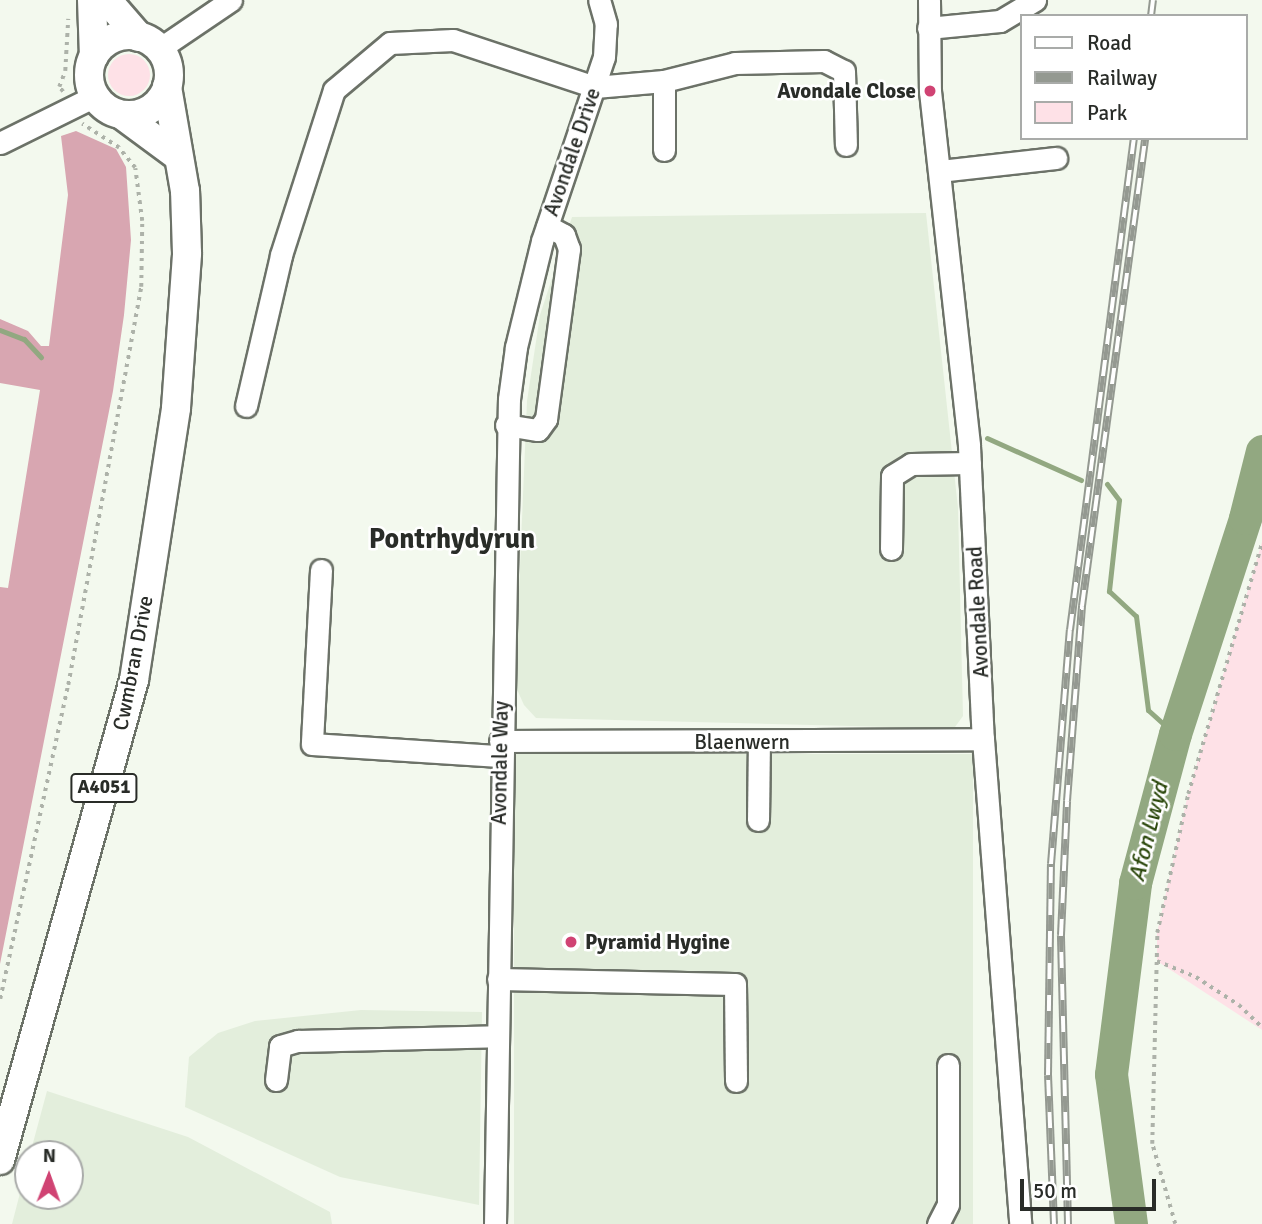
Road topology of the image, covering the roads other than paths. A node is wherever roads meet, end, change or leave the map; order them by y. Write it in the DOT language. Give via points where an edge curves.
graph roads {
  1 [pos="107,0"];
  2 [pos="232,0"];
  3 [pos="599,0"];
  4 [pos="929,0"];
  5 [pos="1035,0"];
  6 [pos="80,7"];
  7 [pos="928,28"];
  8 [pos="149,43"];
  9 [pos="94,56"];
  10 [pos="664,81"];
  11 [pos="167,87"];
  12 [pos="595,88"];
  13 [pos="86,101"];
  14 [pos="122,115"];
  15 [pos="0,143"];
  16 [pos="846,145"];
  17 [pos="664,150"];
  18 [pos="176,155"];
  19 [pos="1056,158"];
  20 [pos="940,170"];
  21 [pos="547,226"];
  22 [pos="526,303"];
  23 [pos="246,406"];
  24 [pos="506,425"];
  25 [pos="970,463"];
  26 [pos="891,549"];
  27 [pos="321,570"];
  28 [pos="983,739"];
  29 [pos="759,743"];
  30 [pos="500,748"];
  31 [pos="758,820"];
  32 [pos="498,979"];
  33 [pos="497,1035"];
  34 [pos="948,1065"];
  35 [pos="276,1080"];
  36 [pos="736,1081"];
  37 [pos="0,1160"];
  38 [pos="495,1224"];
  39 [pos="938,1224"];
  40 [pos="1020,1224"];
  1 -- 8 [label="main road"];
  2 -- 8 [label="street"];
  3 -- 12 [label="street, Avondale Drive" via="606,24 604,57"];
  4 -- 7 [label="street, Avondale Road"];
  5 -- 7 [label="street" via="1000,21"];
  6 -- 9 [label="main road"];
  7 -- 20 [label="street, Avondale Road"];
  8 -- 9 [label="main road" via="109,41"];
  8 -- 11 [label="main road" via="166,61"];
  9 -- 13 [label="main road"];
  10 -- 12 [label="street"];
  10 -- 16 [label="street" via="735,63 824,61 844,71"];
  10 -- 17 [label="street"];
  11 -- 14 [label="main road" via="150,109"];
  11 -- 18 [label="main road, A4051"];
  12 -- 21 [label="street, Avondale Drive"];
  12 -- 23 [label="street" via="453,40 390,43 334,90 281,255"];
  13 -- 14 [label="main road"];
  13 -- 15 [label="street"];
  14 -- 18 [label="main road"];
  18 -- 37 [label="main road, Cwmbran Drive / A4051" via="185,191 187,253 176,408 134,680"];
  19 -- 20 [label="street"];
  20 -- 25 [label="street, Avondale Road"];
  21 -- 22 [label="street, Avondale Drive"];
  21 -- 24 [label="street" via="564,235 569,249 546,419 538,430"];
  22 -- 24 [label="street, Avondale Way"];
  24 -- 30 [label="street, Avondale Way"];
  25 -- 26 [label="street" via="911,464 892,476"];
  25 -- 28 [label="street, Avondale Road"];
  27 -- 30 [label="street, Blaenwern" via="312,744"];
  28 -- 29 [label="street, Blaenwern"];
  28 -- 40 [label="street, Avondale Road"];
  29 -- 30 [label="street, Blaenwern"];
  29 -- 31 [label="street"];
  30 -- 32 [label="street, Avondale Way"];
  32 -- 33 [label="street, Avondale Way"];
  32 -- 36 [label="street" via="735,984"];
  33 -- 35 [label="street" via="298,1041 280,1046"];
  33 -- 38 [label="street, Avondale Way"];
  34 -- 39 [label="street" via="948,1204"];
}
